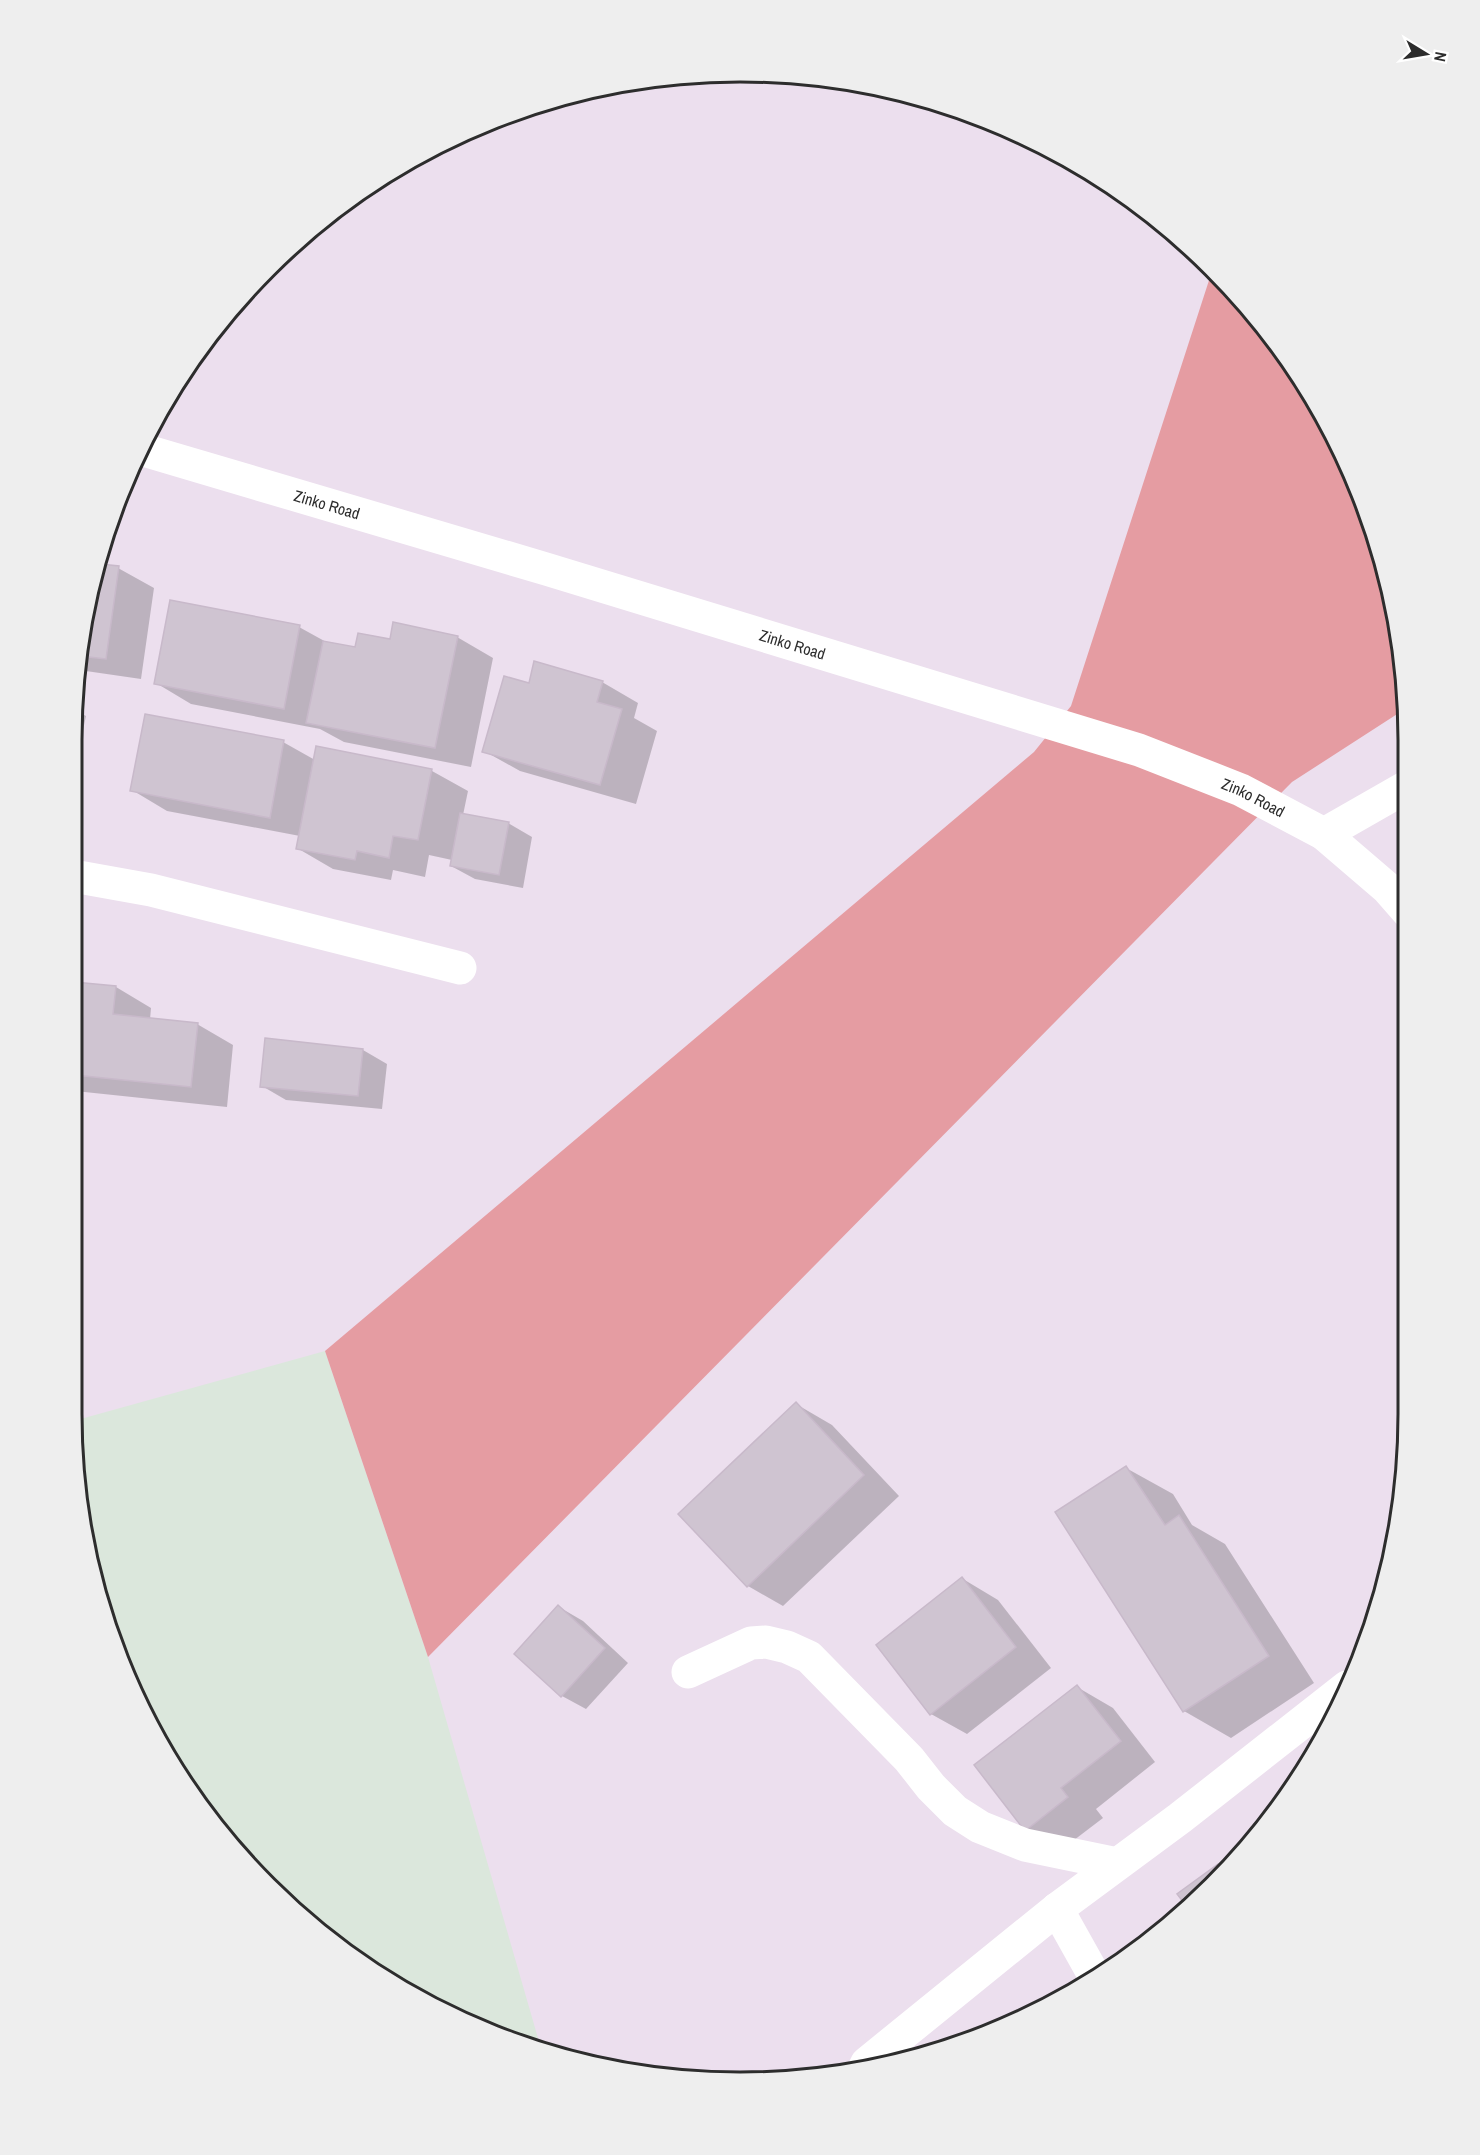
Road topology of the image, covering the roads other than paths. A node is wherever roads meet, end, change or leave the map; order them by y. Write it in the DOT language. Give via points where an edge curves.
graph roads {
  1 [pos="149,452"];
  2 [pos="1398,792"];
  3 [pos="1324,834"];
  4 [pos="82,878"];
  5 [pos="1398,901"];
  6 [pos="460,968"];
  7 [pos="688,1672"];
  8 [pos="1334,1697"];
  9 [pos="1117,1864"];
  10 [pos="1057,1909"];
  11 [pos="1091,1970"];
  12 [pos="872,2059"];
  1 -- 3 [label="street, Zinko Road" via="1139,750 1241,790"];
  2 -- 3 [label="street"];
  3 -- 5 [label="street, Zinko Road"];
  4 -- 6 [label="street" via="151,890"];
  7 -- 9 [label="street" via="751,1643 787,1647 809,1657 955,1811 980,1827 1024,1845"];
  8 -- 9 [label="street"];
  9 -- 10 [label="street"];
  10 -- 11 [label="street"];
  10 -- 12 [label="street"];
}
